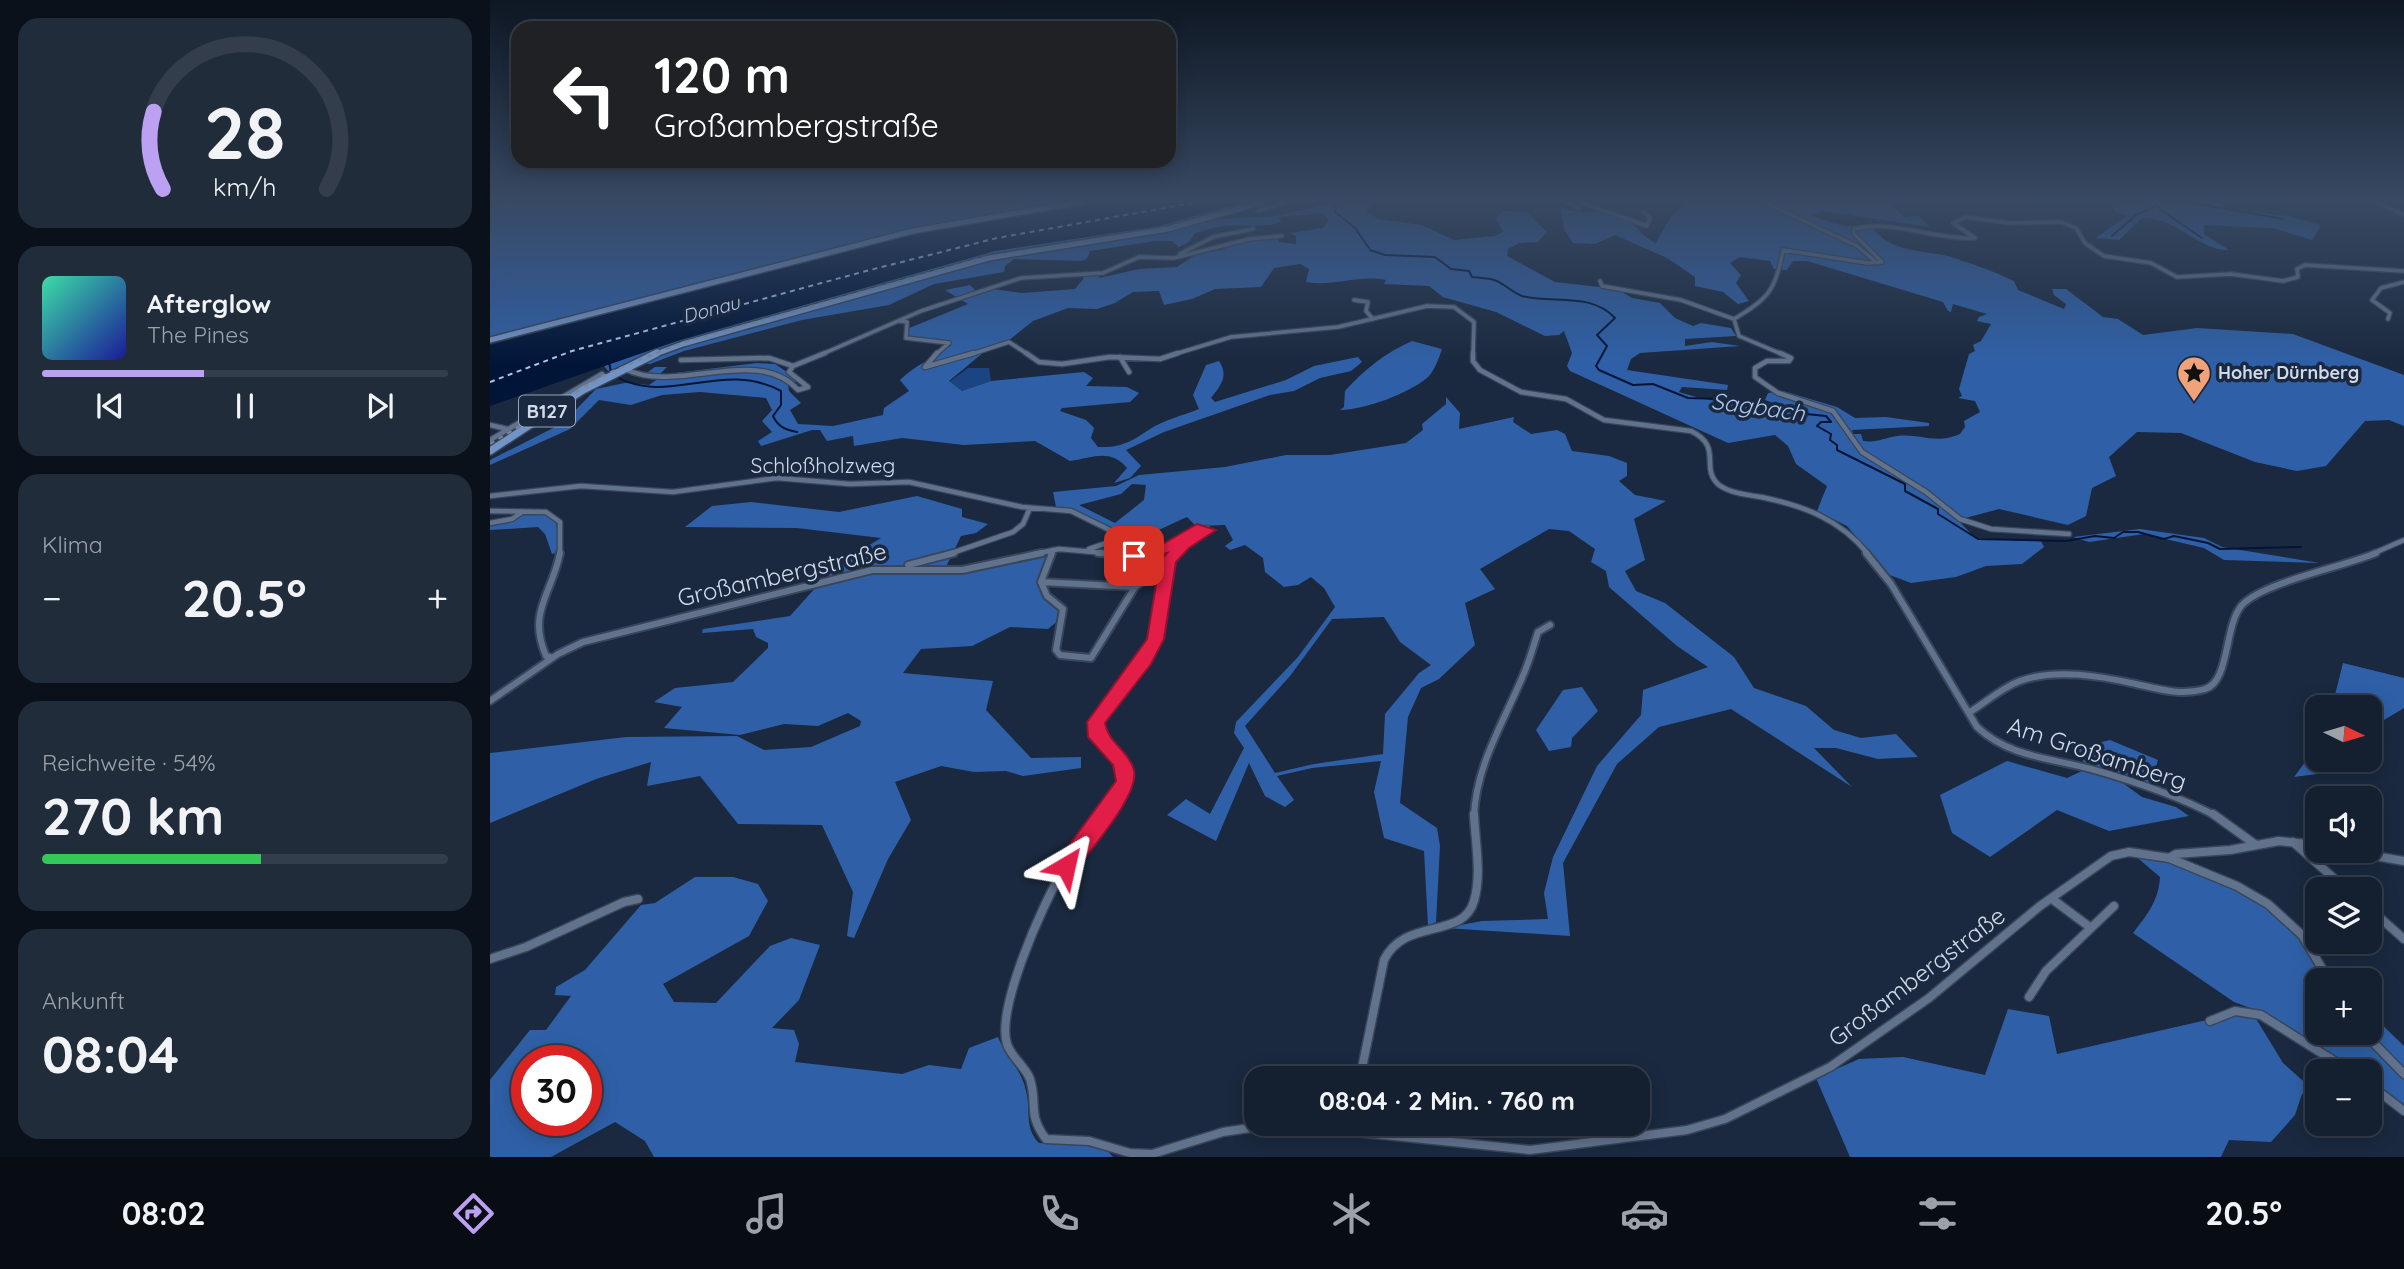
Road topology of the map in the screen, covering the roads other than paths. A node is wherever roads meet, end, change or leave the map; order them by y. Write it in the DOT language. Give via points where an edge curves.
graph roads {
  1 [pos="816,256"];
  2 [pos="1005,256"];
  3 [pos="1176,256"];
  4 [pos="1182,256"];
  5 [pos="1782,256"];
  6 [pos="1830,256"];
  7 [pos="1869,256"];
  8 [pos="1878,256"];
  9 [pos="2104,256"];
  10 [pos="1164,257"];
  11 [pos="1877,262"];
  12 [pos="2404,271"];
  13 [pos="1600,281"];
  14 [pos="2404,282"];
  15 [pos="1354,300"];
  16 [pos="1734,318"];
  17 [pos="1373,319"];
  18 [pos="2388,319"];
  19 [pos="900,321"];
  20 [pos="490,340"];
  21 [pos="1120,357"];
  22 [pos="681,360"];
  23 [pos="793,366"];
  24 [pos="620,369"];
  25 [pos="1129,372"];
  26 [pos="604,375"];
  27 [pos="490,425"];
  28 [pos="507,429"];
  29 [pos="490,440"];
  30 [pos="490,451"];
  31 [pos="490,496"];
  32 [pos="1030,508"];
  33 [pos="490,510"];
  34 [pos="522,512"];
  35 [pos="490,523"];
  36 [pos="2069,534"];
  37 [pos="2404,540"];
  38 [pos="1053,550"];
  39 [pos="1086,550"];
  40 [pos="1165,566"];
  41 [pos="894,568"];
  42 [pos="1041,582"];
  43 [pos="1135,587"];
  44 [pos="1550,625"];
  45 [pos="550,657"];
  46 [pos="490,701"];
  47 [pos="1970,712"];
  48 [pos="2293,842"];
  49 [pos="2305,844"];
  50 [pos="2256,845"];
  51 [pos="2382,857"];
  52 [pos="2169,859"];
  53 [pos="2404,861"];
  54 [pos="2332,877"];
  55 [pos="638,899"];
  56 [pos="2052,899"];
  57 [pos="2113,906"];
  58 [pos="2382,920"];
  59 [pos="2091,928"];
  60 [pos="2404,939"];
  61 [pos="490,959"];
  62 [pos="2322,968"];
  63 [pos="2029,997"];
  64 [pos="2210,1021"];
  65 [pos="2376,1045"];
  66 [pos="2331,1059"];
  67 [pos="1362,1066"];
  68 [pos="2404,1074"];
  69 [pos="2382,1094"];
  70 [pos="2404,1111"];
  71 [pos="1244,1128"];
  72 [pos="1650,1135"];
  73 [pos="1420,1136"];
  74 [pos="1644,1136"];
  75 [pos="1172,1153"];
  1 -- 20 [label="main road"];
  2 -- 24 [label="main road, B127" via="683,344"];
  3 -- 10 [label="street"];
  4 -- 10 [label="street"];
  5 -- 16 [label="street" via="1779,274 1763,303"];
  6 -- 11 [label="street"];
  7 -- 11 [label="street"];
  8 -- 11 [label="street" via="1883,260"];
  9 -- 12 [label="street" via="2151,263 2177,277 2231,274 2283,281 2298,277 2297,269 2305,265"];
  10 -- 19 [label="street" via="1130,259 1097,274 1021,278"];
  13 -- 16 [label="street" via="1601,286 1682,300"];
  14 -- 18 [label="street" via="2382,287 2374,295 2372,300 2390,313"];
  15 -- 17 [label="street" via="1368,302 1366,311"];
  16 -- 36 [label="street" via="1739,336 1791,358 1760,363 1755,377 1778,393 1833,411 1862,453 1926,492 1956,517 1991,529"];
  17 -- 21 [label="street, Am Großamberg" via="1338,327 1231,337 1160,359"];
  17 -- 47 [label="street, Am Großamberg" via="1427,306 1459,309 1475,324 1473,361 1485,373 1527,394 1566,399 1597,417 1698,433 1707,440 1713,477 1722,486 1787,501 1840,524 1886,578"];
  19 -- 21 [label="street, Am Großamberg" via="906,322 906,338 949,343 927,362 927,368 1009,342 1050,364"];
  19 -- 23 [label="street"];
  21 -- 25 [label="street"];
  22 -- 23 [label="street" via="777,358"];
  23 -- 24 [label="street" via="789,372 808,387 798,390 789,380 749,369 656,379"];
  24 -- 26 [label="main road, B127"];
  26 -- 28 [label="street"];
  26 -- 30 [label="main road, B127"];
  27 -- 28 [label="street"];
  28 -- 29 [label="street"];
  31 -- 32 [label="street, Schloßholzweg" via="580,486 673,492 793,478 850,484 917,483"];
  32 -- 39 [label="street, Schloßholzweg" via="1071,511 1124,537"];
  32 -- 41 [label="street" via="1023,524 1013,532 933,560"];
  33 -- 34 [label="street"];
  34 -- 35 [label="street"];
  34 -- 45 [label="street" via="546,513 560,522 561,555 545,592 536,634 545,656"];
  37 -- 47 [label="street" via="2275,587 2240,606 2232,619 2220,676 2207,689 2174,692 2093,675 2060,675 2014,683"];
  38 -- 39 [label="street, Großambergstraße"];
  38 -- 41 [label="street, Großambergstraße" via="962,570"];
  38 -- 42 [label="street"];
  39 -- 40 [label="street, Großambergstraße" via="1144,554 1207,528"];
  40 -- 43 [label="street"];
  40 -- 75 [label="street, Großambergstraße" via="1156,639 1095,726 1098,737 1125,768 1123,789 1056,885 1015,978 1004,1033 1007,1045 1025,1067 1034,1122 1046,1139 1089,1141 1137,1154"];
  41 -- 45 [label="street, Großambergstraße" via="855,573 610,634"];
  42 -- 43 [label="street"];
  42 -- 43 [label="street" via="1047,596 1063,609 1056,650 1060,655 1084,659 1091,658 1102,644"];
  44 -- 67 [label="street" via="1538,632 1478,788 1473,822 1473,906 1456,921 1402,936 1390,946"];
  45 -- 46 [label="street, Großambergstraße"];
  47 -- 50 [label="street, Am Großamberg" via="1984,735 2007,749 2088,768 2204,809 2231,822"];
  48 -- 49 [label="street"];
  48 -- 50 [label="street"];
  48 -- 54 [label="street"];
  50 -- 52 [label="street" via="2176,854"];
  51 -- 53 [label="street"];
  52 -- 56 [label="street, Großambergstraße" via="2122,852"];
  52 -- 62 [label="street, Großambergstraße" via="2237,886 2279,912 2302,935"];
  55 -- 61 [label="street"];
  56 -- 59 [label="street"];
  56 -- 72 [label="street, Großambergstraße" via="1929,998 1847,1056 1725,1119"];
  57 -- 59 [label="street"];
  58 -- 60 [label="street"];
  59 -- 63 [label="street" via="2038,977"];
  64 -- 66 [label="street" via="2235,1009 2247,1010"];
  65 -- 68 [label="street"];
  69 -- 70 [label="street"];
  71 -- 75 [label="street, Großambergstraße"];
  73 -- 74 [label="street, Großambergstraße" via="1530,1150"];
}
